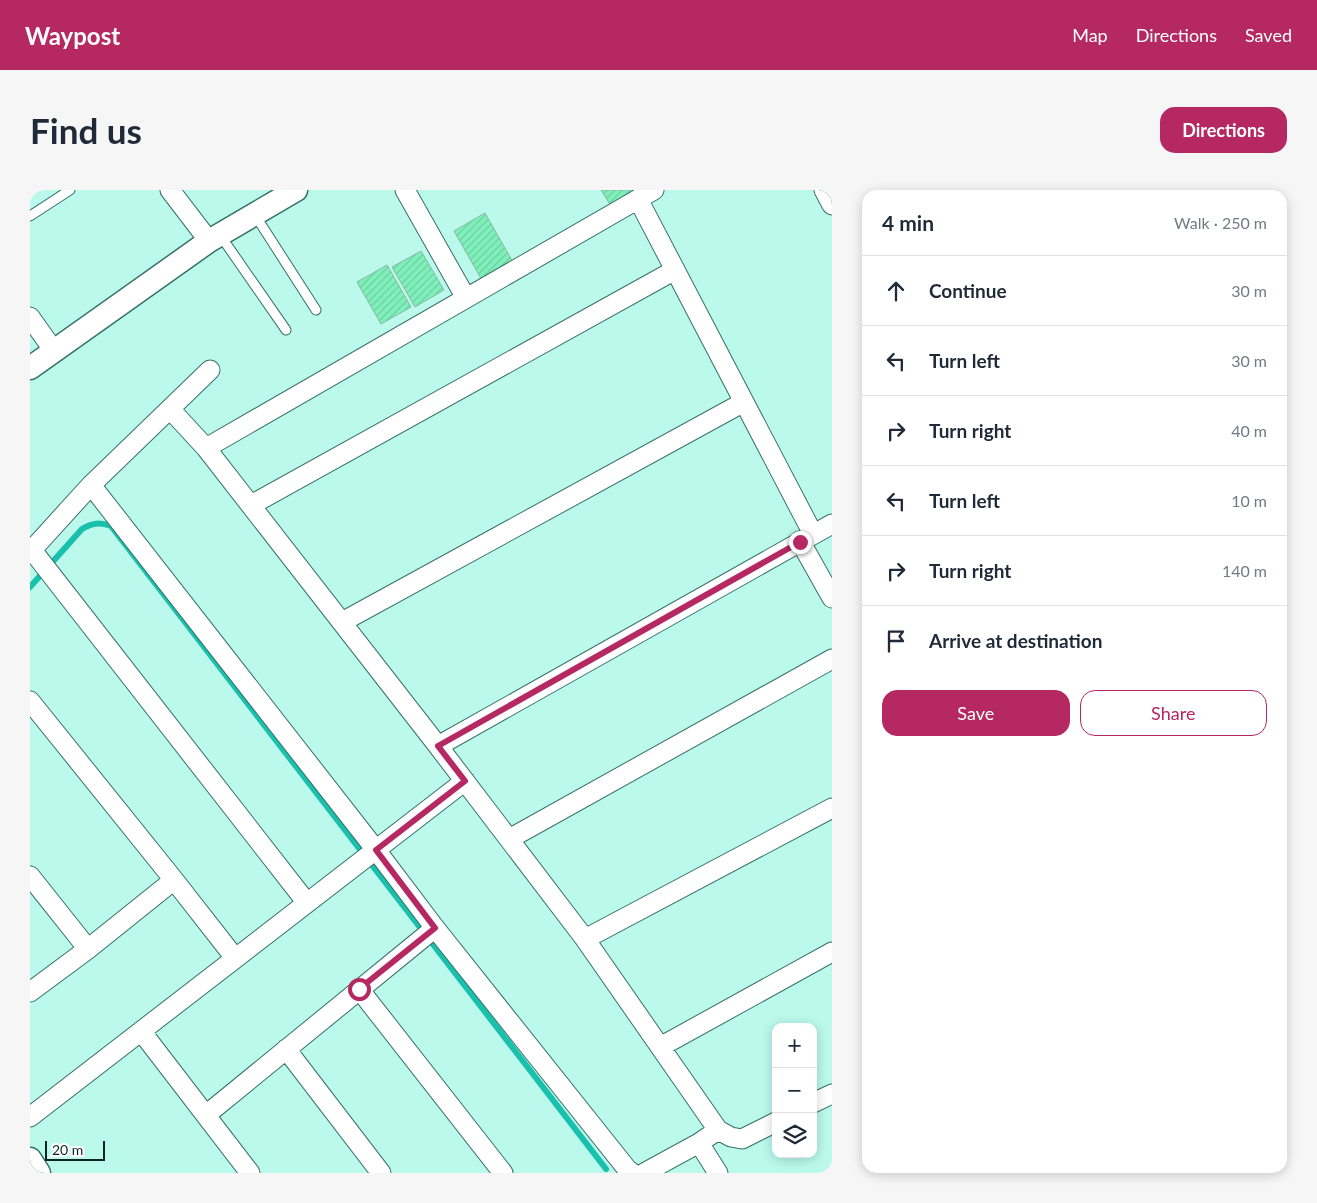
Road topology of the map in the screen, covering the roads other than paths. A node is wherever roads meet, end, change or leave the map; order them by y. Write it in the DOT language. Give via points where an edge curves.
graph roads {
  1 [pos="70,190"];
  2 [pos="170,190"];
  3 [pos="296,190"];
  4 [pos="405,190"];
  5 [pos="824,190"];
  6 [pos="646,195"];
  7 [pos="832,205"];
  8 [pos="254,215"];
  9 [pos="30,216"];
  10 [pos="215,238"];
  11 [pos="675,270"];
  12 [pos="466,298"];
  13 [pos="316,310"];
  14 [pos="30,317"];
  15 [pos="286,330"];
  16 [pos="54,351"];
  17 [pos="30,368"];
  18 [pos="210,370"];
  19 [pos="744,402"];
  20 [pos="170,409"];
  21 [pos="206,448"];
  22 [pos="91,485"];
  23 [pos="251,506"];
  24 [pos="832,524"];
  25 [pos="807,538"];
  26 [pos="31,551"];
  27 [pos="832,598"];
  28 [pos="342,622"];
  29 [pos="832,659"];
  30 [pos="30,701"];
  31 [pos="438,746"];
  32 [pos="465,781"];
  33 [pos="832,808"];
  34 [pos="509,839"];
  35 [pos="376,850"];
  36 [pos="30,876"];
  37 [pos="174,880"];
  38 [pos="307,903"];
  39 [pos="435,928"];
  40 [pos="585,939"];
  41 [pos="88,949"];
  42 [pos="832,952"];
  43 [pos="235,958"];
  44 [pos="359,989"];
  45 [pos="30,992"];
  46 [pos="141,1031"];
  47 [pos="660,1047"];
  48 [pos="286,1049"];
  49 [pos="832,1094"];
  50 [pos="817,1102"];
  51 [pos="206,1115"];
  52 [pos="30,1117"];
  53 [pos="772,1124"];
  54 [pos="718,1130"];
  55 [pos="699,1142"];
  56 [pos="30,1159"];
  57 [pos="38,1173"];
  58 [pos="250,1173"];
  59 [pos="381,1173"];
  60 [pos="504,1173"];
  61 [pos="632,1173"];
  62 [pos="644,1173"];
  63 [pos="718,1173"];
  1 -- 9 [label="lane"];
  2 -- 10 [label="street"];
  3 -- 8 [label="street"];
  4 -- 12 [label="street"];
  5 -- 7 [label="street"];
  6 -- 11 [label="street"];
  6 -- 12 [label="street"];
  8 -- 10 [label="street"];
  8 -- 13 [label="lane"];
  10 -- 15 [label="lane"];
  10 -- 16 [label="street"];
  11 -- 19 [label="street"];
  11 -- 23 [label="street"];
  12 -- 21 [label="street"];
  14 -- 16 [label="street"];
  16 -- 17 [label="street"];
  18 -- 20 [label="street"];
  19 -- 25 [label="street"];
  19 -- 28 [label="street"];
  20 -- 21 [label="street"];
  20 -- 22 [label="street"];
  21 -- 23 [label="street"];
  22 -- 26 [label="street"];
  22 -- 35 [label="street"];
  23 -- 28 [label="street"];
  24 -- 25 [label="street"];
  25 -- 27 [label="street"];
  25 -- 31 [label="street"];
  26 -- 38 [label="street"];
  28 -- 31 [label="street"];
  29 -- 34 [label="street"];
  30 -- 37 [label="street"];
  31 -- 32 [label="street"];
  32 -- 34 [label="street"];
  32 -- 35 [label="street"];
  33 -- 40 [label="street"];
  34 -- 40 [label="street"];
  35 -- 38 [label="street"];
  35 -- 39 [label="street"];
  36 -- 41 [label="street"];
  37 -- 41 [label="street"];
  37 -- 43 [label="street"];
  38 -- 43 [label="street"];
  39 -- 44 [label="street"];
  39 -- 61 [label="street"];
  40 -- 47 [label="street"];
  41 -- 45 [label="street"];
  42 -- 47 [label="street"];
  43 -- 46 [label="street"];
  44 -- 48 [label="street"];
  44 -- 60 [label="street"];
  46 -- 51 [label="street"];
  46 -- 52 [label="street"];
  47 -- 54 [label="street"];
  48 -- 51 [label="street"];
  48 -- 59 [label="street"];
  49 -- 50 [label="street"];
  51 -- 58 [label="street"];
  53 -- 54 [label="street" via="742,1139"];
  54 -- 55 [label="street"];
  55 -- 62 [label="street"];
  55 -- 63 [label="street"];
  56 -- 57 [label="street"];
}
